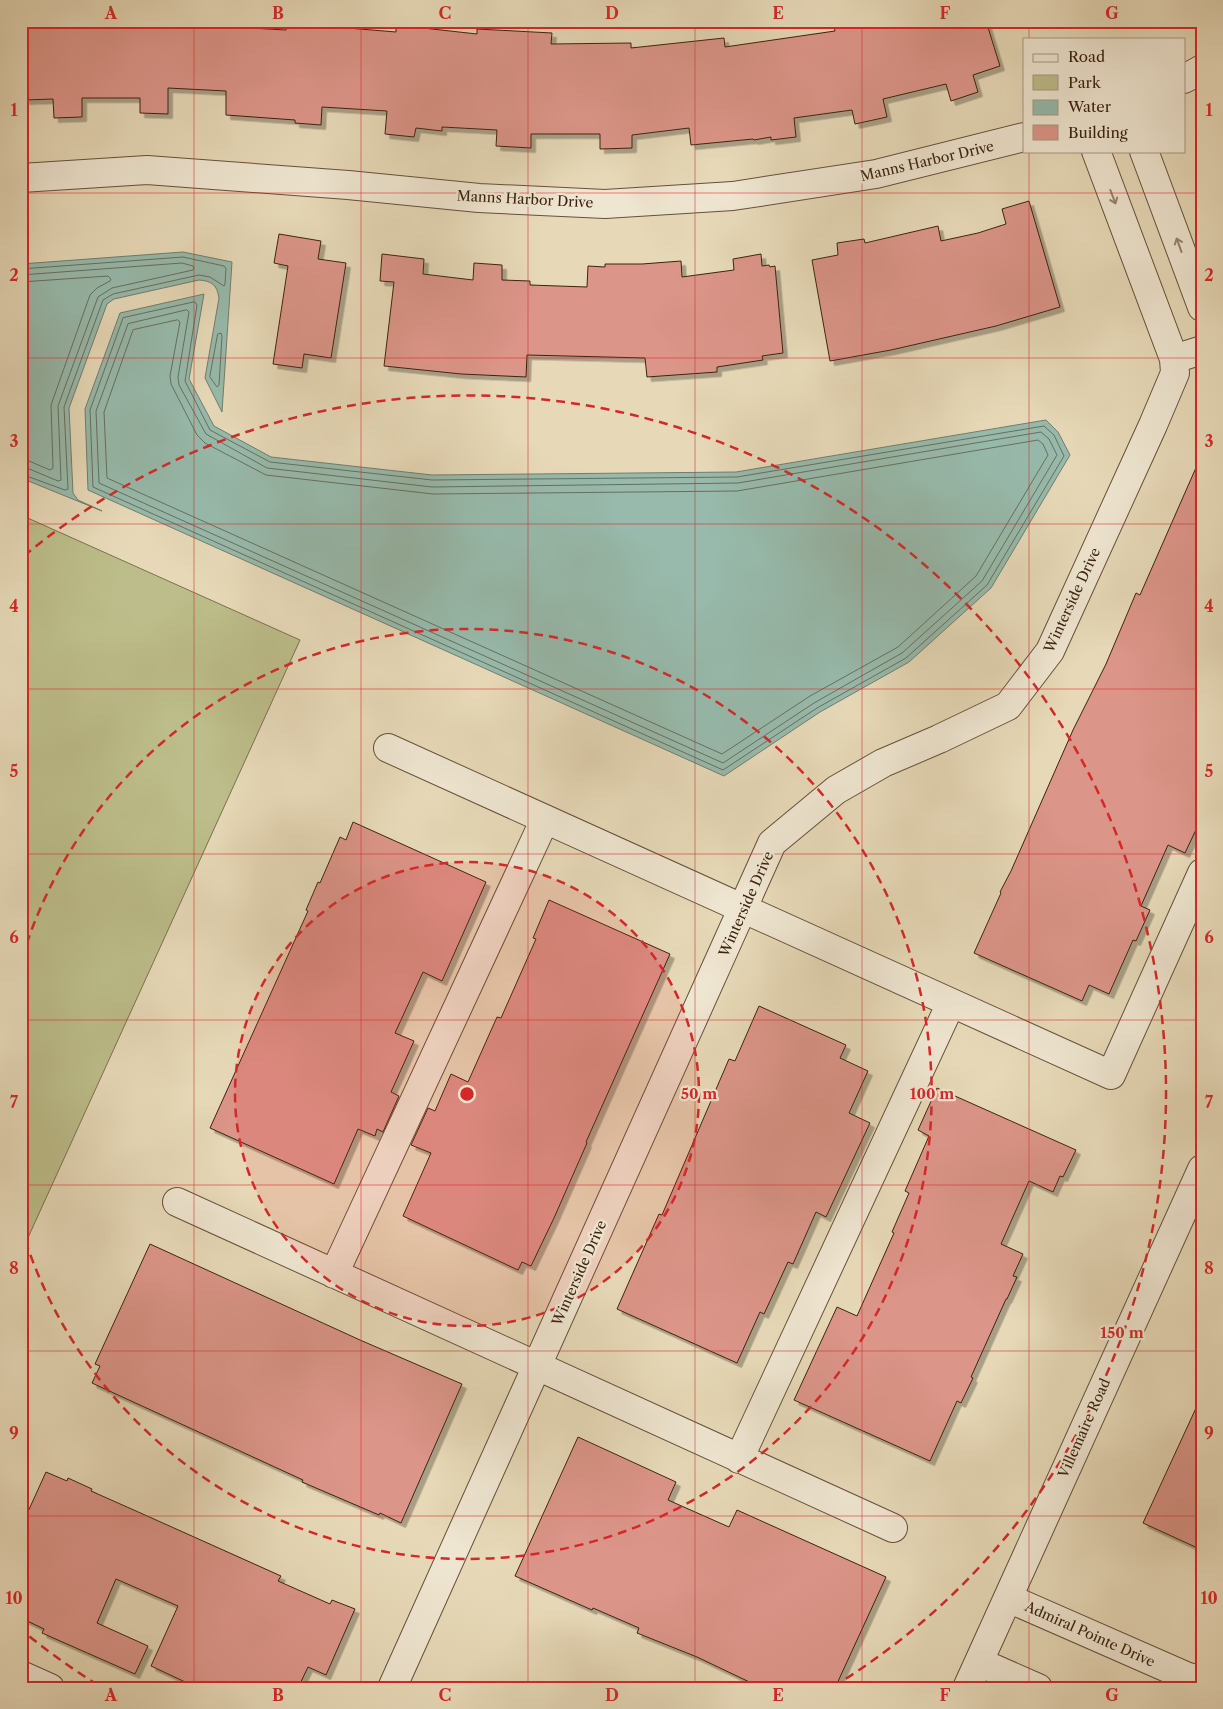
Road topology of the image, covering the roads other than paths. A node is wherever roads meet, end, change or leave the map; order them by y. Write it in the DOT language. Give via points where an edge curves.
graph roads {
  1 [pos="1202,70"];
  2 [pos="1186,78"];
  3 [pos="1023,137"];
  4 [pos="1096,152"];
  5 [pos="1144,152"];
  6 [pos="21,178"];
  7 [pos="1202,307"];
  8 [pos="1202,350"];
  9 [pos="1174,359"];
  10 [pos="388,748"];
  11 [pos="545,820"];
  12 [pos="1202,873"];
  13 [pos="743,909"];
  14 [pos="951,1003"];
  15 [pos="1202,1169"];
  16 [pos="177,1202"];
  17 [pos="334,1274"];
  18 [pos="537,1366"];
  19 [pos="739,1459"];
  20 [pos="893,1528"];
  21 [pos="1008,1598"];
  22 [pos="979,1662"];
  23 [pos="21,1675"];
  24 [pos="1202,1680"];
  25 [pos="50,1688"];
  26 [pos="392,1688"];
  27 [pos="967,1688"];
  28 [pos="1038,1688"];
  1 -- 2 [label="street"];
  3 -- 6 [label="street, Manns Harbor Drive" via="876,174 733,196 606,204 479,198 147,170"];
  4 -- 9 [label="street, Winterside Drive, one-way"];
  7 -- 5 [label="street, one-way"];
  8 -- 9 [label="street"];
  9 -- 13 [label="street, Winterside Drive" via="1175,372 1153,425 1050,651 1008,706 883,763 836,790 772,843"];
  10 -- 11 [label="street"];
  11 -- 13 [label="street"];
  11 -- 17 [label="street"];
  12 -- 14 [label="street" via="1112,1075"];
  13 -- 14 [label="street"];
  13 -- 18 [label="street, Winterside Drive"];
  14 -- 19 [label="street"];
  15 -- 21 [label="street, Villemaire Road"];
  16 -- 17 [label="street"];
  17 -- 18 [label="street"];
  18 -- 19 [label="street"];
  18 -- 26 [label="street, Winterside Drive"];
  19 -- 20 [label="street"];
  21 -- 22 [label="street, Villemaire Road"];
  21 -- 24 [label="street, Admiral Pointe Drive" via="1188,1677"];
  22 -- 27 [label="street, Villemaire Road"];
  22 -- 28 [label="street"];
  23 -- 25 [label="street"];
}
